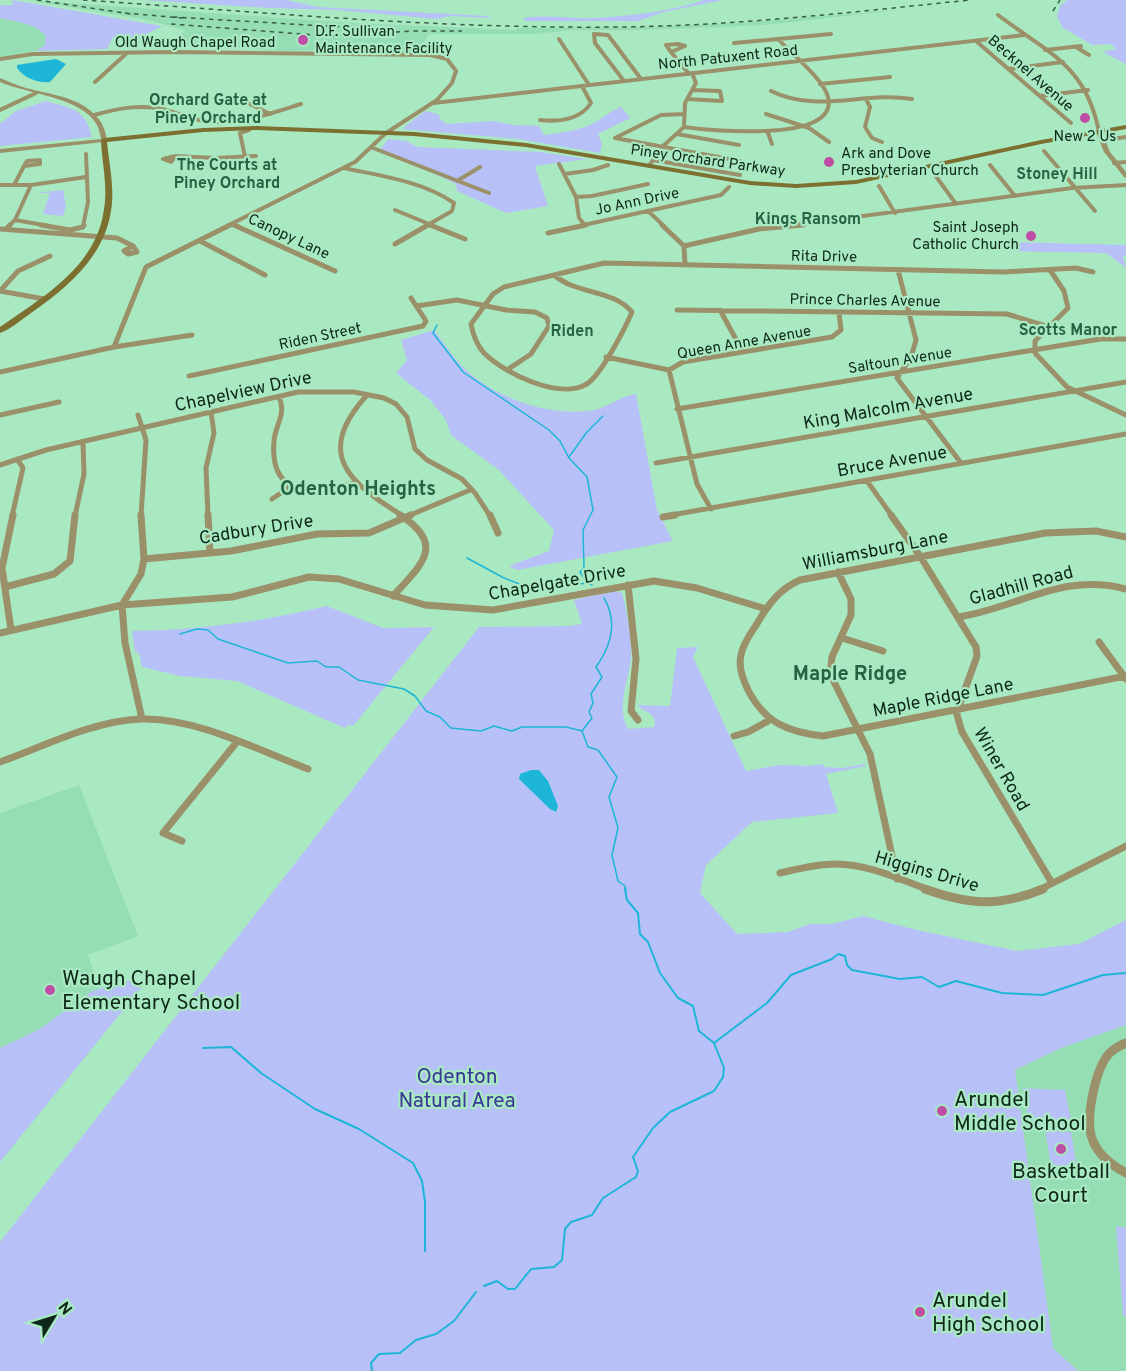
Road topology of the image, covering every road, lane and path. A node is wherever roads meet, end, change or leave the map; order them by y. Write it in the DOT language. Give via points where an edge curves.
graph roads {
  1 [pos="998,15"];
  2 [pos="831,34"];
  3 [pos="1024,36"];
  4 [pos="559,39"];
  5 [pos="780,41"];
  6 [pos="976,41"];
  7 [pos="735,43"];
  8 [pos="1045,50"];
  9 [pos="671,52"];
  10 [pos="127,53"];
  11 [pos="1089,55"];
  12 [pos="0,59"];
  13 [pos="798,61"];
  14 [pos="1063,62"];
  15 [pos="1008,69"];
  16 [pos="691,73"];
  17 [pos="890,77"];
  18 [pos="641,79"];
  19 [pos="0,80"];
  20 [pos="624,81"];
  21 [pos="95,82"];
  22 [pos="820,84"];
  23 [pos="589,85"];
  24 [pos="582,86"];
  25 [pos="692,90"];
  26 [pos="1088,90"];
  27 [pos="771,91"];
  28 [pos="36,93"];
  29 [pos="1041,96"];
  30 [pos="240,99"];
  31 [pos="687,99"];
  32 [pos="866,99"];
  33 [pos="912,99"];
  34 [pos="434,103"];
  35 [pos="828,103"];
  36 [pos="302,105"];
  37 [pos="0,110"];
  38 [pos="270,114"];
  39 [pos="684,114"];
  40 [pos="766,114"];
  41 [pos="94,116"];
  42 [pos="540,120"];
  43 [pos="1071,123"];
  44 [pos="801,126"];
  45 [pos="684,127"];
  46 [pos="287,128"];
  47 [pos="1126,132"];
  48 [pos="240,133"];
  49 [pos="768,133"];
  50 [pos="385,134"];
  51 [pos="677,134"];
  52 [pos="1099,134"];
  53 [pos="1113,139"];
  54 [pos="104,142"];
  55 [pos="829,142"];
  56 [pos="882,142"];
  57 [pos="772,144"];
  58 [pos="739,145"];
  59 [pos="663,147"];
  60 [pos="373,148"];
  61 [pos="1044,151"];
  62 [pos="0,153"];
  63 [pos="86,154"];
  64 [pos="176,156"];
  65 [pos="256,156"];
  66 [pos="245,157"];
  67 [pos="740,161"];
  68 [pos="1126,162"];
  69 [pos="651,163"];
  70 [pos="1114,163"];
  71 [pos="559,165"];
  72 [pos="608,165"];
  73 [pos="990,165"];
  74 [pos="24,166"];
  75 [pos="480,167"];
  76 [pos="344,168"];
  77 [pos="565,174"];
  78 [pos="740,175"];
  79 [pos="935,175"];
  80 [pos="1126,176"];
  81 [pos="86,177"];
  82 [pos="457,181"];
  83 [pos="648,184"];
  84 [pos="0,185"];
  85 [pos="14,185"];
  86 [pos="31,185"];
  87 [pos="1126,185"];
  88 [pos="879,186"];
  89 [pos="729,187"];
  90 [pos="1072,188"];
  91 [pos="489,193"];
  92 [pos="1015,196"];
  93 [pos="576,197"];
  94 [pos="956,204"];
  95 [pos="395,210"];
  96 [pos="648,211"];
  97 [pos="1095,211"];
  98 [pos="895,213"];
  99 [pos="15,220"];
  100 [pos="233,224"];
  101 [pos="430,225"];
  102 [pos="585,225"];
  103 [pos="3,229"];
  104 [pos="548,233"];
  105 [pos="100,237"];
  106 [pos="465,239"];
  107 [pos="200,241"];
  108 [pos="395,244"];
  109 [pos="133,246"];
  110 [pos="684,246"];
  111 [pos="51,256"];
  112 [pos="685,265"];
  113 [pos="898,270"];
  114 [pos="1050,270"];
  115 [pos="335,271"];
  116 [pos="1093,272"];
  117 [pos="266,275"];
  118 [pos="554,275"];
  119 [pos="0,291"];
  120 [pos="411,298"];
  121 [pos="44,299"];
  122 [pos="416,306"];
  123 [pos="484,306"];
  124 [pos="677,310"];
  125 [pos="720,310"];
  126 [pos="839,312"];
  127 [pos="909,313"];
  128 [pos="1049,327"];
  129 [pos="0,331"];
  130 [pos="192,335"];
  131 [pos="1126,339"];
  132 [pos="114,347"];
  133 [pos="1035,350"];
  134 [pos="743,352"];
  135 [pos="606,357"];
  136 [pos="507,370"];
  137 [pos="669,370"];
  138 [pos="0,372"];
  139 [pos="898,372"];
  140 [pos="189,376"];
  141 [pos="1126,382"];
  142 [pos="1074,391"];
  143 [pos="367,395"];
  144 [pos="279,397"];
  145 [pos="59,402"];
  146 [pos="677,409"];
  147 [pos="211,412"];
  148 [pos="0,415"];
  149 [pos="138,415"];
  150 [pos="1126,415"];
  151 [pos="924,417"];
  152 [pos="142,428"];
  153 [pos="1126,434"];
  154 [pos="83,442"];
  155 [pos="690,458"];
  156 [pos="18,459"];
  157 [pos="961,463"];
  158 [pos="656,464"];
  159 [pos="0,465"];
  160 [pos="867,481"];
  161 [pos="354,483"];
  162 [pos="290,487"];
  163 [pos="470,490"];
  164 [pos="272,499"];
  165 [pos="711,509"];
  166 [pos="404,517"];
  167 [pos="663,518"];
  168 [pos="498,533"];
  169 [pos="1126,537"];
  170 [pos="210,553"];
  171 [pos="920,556"];
  172 [pos="144,559"];
  173 [pos="838,573"];
  174 [pos="628,585"];
  175 [pos="5,586"];
  176 [pos="1126,589"];
  177 [pos="393,596"];
  178 [pos="122,605"];
  179 [pos="766,609"];
  180 [pos="959,617"];
  181 [pos="11,630"];
  182 [pos="0,633"];
  183 [pos="842,638"];
  184 [pos="1099,642"];
  185 [pos="883,651"];
  186 [pos="1126,677"];
  187 [pos="958,709"];
  188 [pos="142,719"];
  189 [pos="638,720"];
  190 [pos="768,721"];
  191 [pos="857,729"];
  192 [pos="734,736"];
  193 [pos="236,743"];
  194 [pos="0,762"];
  195 [pos="308,769"];
  196 [pos="182,841"];
  197 [pos="1126,846"];
  198 [pos="780,873"];
  199 [pos="897,879"];
  200 [pos="1052,883"];
  201 [pos="1126,1043"];
  202 [pos="1126,1173"];
  1 -- 3 [label="street"];
  2 -- 5 [label="street"];
  3 -- 6 [label="street, North Patuxent Road"];
  3 -- 8 [label="street"];
  4 -- 23 [label="street"];
  5 -- 7 [label="street"];
  5 -- 13 [label="street"];
  6 -- 13 [label="street, North Patuxent Road"];
  6 -- 15 [label="street, Becknel Avenue"];
  8 -- 11 [label="street" via="1078,46"];
  8 -- 14 [label="street"];
  9 -- 16 [label="street"];
  10 -- 12 [label="street, Old Waugh Chapel Road" via="25,54"];
  10 -- 21 [label="street"];
  10 -- 34 [label="street, Old Waugh Chapel Road" via="440,57 452,63 455,74"];
  13 -- 16 [label="street, North Patuxent Road"];
  13 -- 22 [label="street"];
  14 -- 15 [label="street"];
  14 -- 26 [label="street"];
  15 -- 29 [label="street, Becknel Avenue"];
  16 -- 18 [label="street, North Patuxent Road"];
  16 -- 25 [label="street" via="696,80"];
  17 -- 22 [label="street"];
  18 -- 20 [label="street, North Patuxent Road"];
  18 -- 20 [label="street" via="608,35 594,34 595,42"];
  19 -- 28 [label="street"];
  20 -- 23 [label="street, North Patuxent Road"];
  22 -- 35 [label="street"];
  23 -- 24 [label="street, North Patuxent Road"];
  24 -- 34 [label="street, North Patuxent Road"];
  24 -- 42 [label="street" via="591,103 585,111 561,120"];
  25 -- 31 [label="street"];
  25 -- 31 [label="street" via="720,91 722,101"];
  26 -- 29 [label="street"];
  26 -- 52 [label="street"];
  27 -- 35 [label="street" via="790,99"];
  28 -- 37 [label="street"];
  28 -- 41 [label="street" via="73,104"];
  29 -- 43 [label="street, Becknel Avenue"];
  30 -- 38 [label="street"];
  31 -- 39 [label="street"];
  32 -- 33 [label="street"];
  32 -- 35 [label="street"];
  32 -- 56 [label="street" via="870,107 864,124 866,131"];
  34 -- 50 [label="street, Old Waugh Chapel Road"];
  35 -- 44 [label="street" via="822,116"];
  36 -- 38 [label="street"];
  38 -- 41 [label="street" via="215,122 141,107"];
  39 -- 45 [label="street"];
  39 -- 59 [label="street" via="661,115 615,138"];
  40 -- 44 [label="street"];
  41 -- 54 [label="street" via="103,126"];
  44 -- 49 [label="street"];
  44 -- 55 [label="street"];
  45 -- 49 [label="street"];
  45 -- 51 [label="street"];
  46 -- 48 [label="street"];
  46 -- 50 [label="main road, Piney Orchard Parkway"];
  46 -- 54 [label="main road, Piney Orchard Parkway" via="203,130"];
  47 -- 52 [label="main road, Piney Orchard Parkway"];
  47 -- 53 [label="street"];
  48 -- 50 [label="main road, Piney Orchard Parkway"];
  48 -- 54 [label="main road, Piney Orchard Parkway"];
  48 -- 66 [label="street"];
  49 -- 57 [label="street"];
  50 -- 60 [label="street, Old Waugh Chapel Road"];
  50 -- 69 [label="main road, Piney Orchard Parkway" via="472,139"];
  51 -- 58 [label="street"];
  51 -- 59 [label="street"];
  52 -- 69 [label="main road, Piney Orchard Parkway" via="828,185 766,185"];
  52 -- 70 [label="street"];
  54 -- 62 [label="street, Piney Orchard Parkway"];
  54 -- 62 [label="street, Piney Orchard Parkway"];
  54 -- 105 [label="main road" via="108,208"];
  59 -- 67 [label="street"];
  59 -- 69 [label="street"];
  60 -- 76 [label="street, Old Waugh Chapel Road"];
  60 -- 82 [label="street"];
  61 -- 90 [label="street"];
  63 -- 81 [label="street"];
  64 -- 66 [label="street"];
  65 -- 66 [label="street"];
  68 -- 70 [label="street"];
  69 -- 78 [label="street"];
  70 -- 80 [label="street"];
  71 -- 77 [label="street"];
  72 -- 77 [label="street"];
  73 -- 92 [label="street"];
  74 -- 85 [label="street"];
  75 -- 82 [label="street"];
  76 -- 100 [label="street, Old Waugh Chapel Road"];
  76 -- 101 [label="street" via="410,184 452,201 454,209"];
  77 -- 93 [label="street"];
  79 -- 94 [label="street"];
  81 -- 86 [label="street"];
  81 -- 99 [label="street" via="89,204 83,226 70,230"];
  82 -- 91 [label="street"];
  83 -- 93 [label="street"];
  84 -- 85 [label="street"];
  85 -- 86 [label="street"];
  86 -- 99 [label="street"];
  87 -- 90 [label="street"];
  88 -- 98 [label="street"];
  89 -- 96 [label="street, Jo Ann Drive" via="721,195"];
  90 -- 92 [label="street"];
  90 -- 97 [label="street"];
  92 -- 94 [label="street"];
  93 -- 102 [label="street" via="577,214"];
  94 -- 98 [label="street"];
  95 -- 101 [label="street"];
  96 -- 102 [label="street, Jo Ann Drive"];
  96 -- 110 [label="street"];
  98 -- 110 [label="street" via="759,229"];
  99 -- 103 [label="street"];
  100 -- 107 [label="street, Old Waugh Chapel Road"];
  100 -- 115 [label="street, Canopy Lane"];
  101 -- 106 [label="street"];
  101 -- 108 [label="street"];
  102 -- 104 [label="street, Jo Ann Drive"];
  103 -- 105 [label="street"];
  105 -- 109 [label="street" via="124,240"];
  105 -- 121 [label="main road" via="74,273"];
  107 -- 117 [label="street"];
  107 -- 132 [label="street, Old Waugh Chapel Road" via="144,269"];
  110 -- 112 [label="street"];
  111 -- 119 [label="street" via="18,271"];
  112 -- 113 [label="street, Rita Drive"];
  112 -- 118 [label="street, Rita Drive" via="604,263"];
  113 -- 114 [label="street, Rita Drive"];
  113 -- 127 [label="street"];
  114 -- 116 [label="street, Rita Drive" via="1076,268"];
  114 -- 128 [label="street" via="1068,302 1065,314"];
  118 -- 123 [label="street, Rita Drive" via="504,287"];
  118 -- 135 [label="street, Rita Drive" via="571,288 622,302 630,308 631,315"];
  119 -- 121 [label="street"];
  120 -- 122 [label="street, Riden Street"];
  121 -- 129 [label="main road"];
  122 -- 123 [label="street" via="449,300"];
  122 -- 140 [label="street, Riden Street" via="426,321 418,328"];
  123 -- 136 [label="street, Rita Drive" via="471,329 486,354"];
  123 -- 136 [label="street" via="535,312 550,322 531,354"];
  124 -- 125 [label="street, Prince Charles Avenue"];
  125 -- 126 [label="street, Prince Charles Avenue"];
  125 -- 134 [label="street"];
  126 -- 127 [label="street, Prince Charles Avenue"];
  126 -- 134 [label="street, Queen Anne Avenue" via="840,330 832,337"];
  127 -- 128 [label="street, Prince Charles Avenue" via="1007,314"];
  127 -- 139 [label="street" via="915,348"];
  128 -- 133 [label="street" via="1035,340"];
  130 -- 132 [label="street"];
  131 -- 133 [label="street, Saltoun Avenue" via="1100,339"];
  132 -- 138 [label="street"];
  133 -- 139 [label="street, Saltoun Avenue"];
  133 -- 142 [label="street" via="1061,382"];
  134 -- 137 [label="street, Queen Anne Avenue" via="683,362"];
  135 -- 136 [label="street, Rita Drive" via="592,380 579,387 542,386"];
  135 -- 137 [label="street"];
  137 -- 146 [label="street, Queen Anne Avenue"];
  139 -- 146 [label="street, Saltoun Avenue"];
  139 -- 151 [label="street" via="901,387"];
  141 -- 142 [label="street, King Malcolm Avenue"];
  142 -- 150 [label="street"];
  142 -- 151 [label="street, King Malcolm Avenue"];
  143 -- 144 [label="street, Chapelview Drive" via="326,389"];
  143 -- 161 [label="street" via="341,433 339,448"];
  143 -- 163 [label="street, Chapelview Drive" via="396,405 407,421 410,444 420,456 457,475"];
  144 -- 147 [label="street, Chapelview Drive"];
  144 -- 162 [label="street" via="284,406 274,438 276,471"];
  145 -- 148 [label="street"];
  146 -- 155 [label="street, Queen Anne Avenue"];
  147 -- 152 [label="street, Chapelview Drive"];
  147 -- 170 [label="street" via="216,423 206,468"];
  149 -- 152 [label="street"];
  151 -- 155 [label="street, King Malcolm Avenue"];
  151 -- 157 [label="street"];
  152 -- 154 [label="street, Chapelview Drive"];
  152 -- 172 [label="street" via="146,440 140,506"];
  153 -- 157 [label="street, Bruce Avenue"];
  154 -- 156 [label="street, Chapelview Drive"];
  154 -- 175 [label="street" via="85,463 70,561 54,574"];
  155 -- 158 [label="street, King Malcolm Avenue"];
  155 -- 165 [label="street, Queen Anne Avenue" via="697,484"];
  156 -- 159 [label="street, Chapelview Drive"];
  156 -- 175 [label="street" via="23,468 22,478 5,545"];
  157 -- 160 [label="street, Bruce Avenue"];
  160 -- 165 [label="street, Bruce Avenue"];
  160 -- 171 [label="street"];
  161 -- 162 [label="street" via="319,492"];
  161 -- 166 [label="street"];
  162 -- 164 [label="street"];
  163 -- 166 [label="street, Cadbury Drive"];
  163 -- 168 [label="street, Chapelview Drive" via="493,519"];
  165 -- 167 [label="street, Bruce Avenue"];
  166 -- 170 [label="street, Cadbury Drive" via="369,533 309,535"];
  166 -- 177 [label="street" via="425,534 426,554"];
  169 -- 171 [label="street, Williamsburg Lane" via="1096,531 1045,532"];
  170 -- 172 [label="street, Cadbury Drive"];
  171 -- 173 [label="street, Williamsburg Lane"];
  171 -- 180 [label="street"];
  172 -- 178 [label="street" via="141,574"];
  173 -- 179 [label="street, Williamsburg Lane" via="787,585 776,593"];
  173 -- 183 [label="street" via="851,599 851,615"];
  174 -- 177 [label="street, Chapelgate Drive" via="493,610 425,605"];
  174 -- 179 [label="street, Chapelgate Drive" via="678,583"];
  174 -- 189 [label="street" via="636,659 631,711"];
  175 -- 181 [label="street"];
  176 -- 180 [label="street, Gladhill Road" via="1093,582 1073,585"];
  177 -- 178 [label="street, Chapelgate Drive" via="324,577 292,580 223,598"];
  178 -- 181 [label="street, Chapelgate Drive"];
  178 -- 188 [label="street" via="125,643"];
  179 -- 190 [label="street, Williamsburg Lane" via="741,651 739,670 755,705"];
  180 -- 187 [label="street" via="977,656"];
  181 -- 182 [label="street, Chapelgate Drive"];
  183 -- 185 [label="street"];
  183 -- 191 [label="street" via="832,657 831,674"];
  184 -- 186 [label="street"];
  186 -- 187 [label="street, Maple Ridge Lane"];
  187 -- 191 [label="street, Maple Ridge Lane"];
  187 -- 200 [label="street, Winer Road" via="962,732"];
  188 -- 193 [label="street" via="187,725"];
  188 -- 194 [label="street" via="100,727"];
  190 -- 191 [label="street, Maple Ridge Lane" via="800,734 822,736"];
  190 -- 192 [label="street"];
  191 -- 199 [label="street" via="870,754"];
  193 -- 195 [label="street"];
  193 -- 196 [label="street" via="163,833"];
  197 -- 200 [label="street, Higgins Drive"];
  198 -- 199 [label="street, Higgins Drive" via="843,864"];
  199 -- 200 [label="street, Higgins Drive" via="959,900 981,903 1026,896"];
  201 -- 202 [label="street" via="1116,1047 1101,1067 1089,1125 1092,1140 1104,1158"];
}
